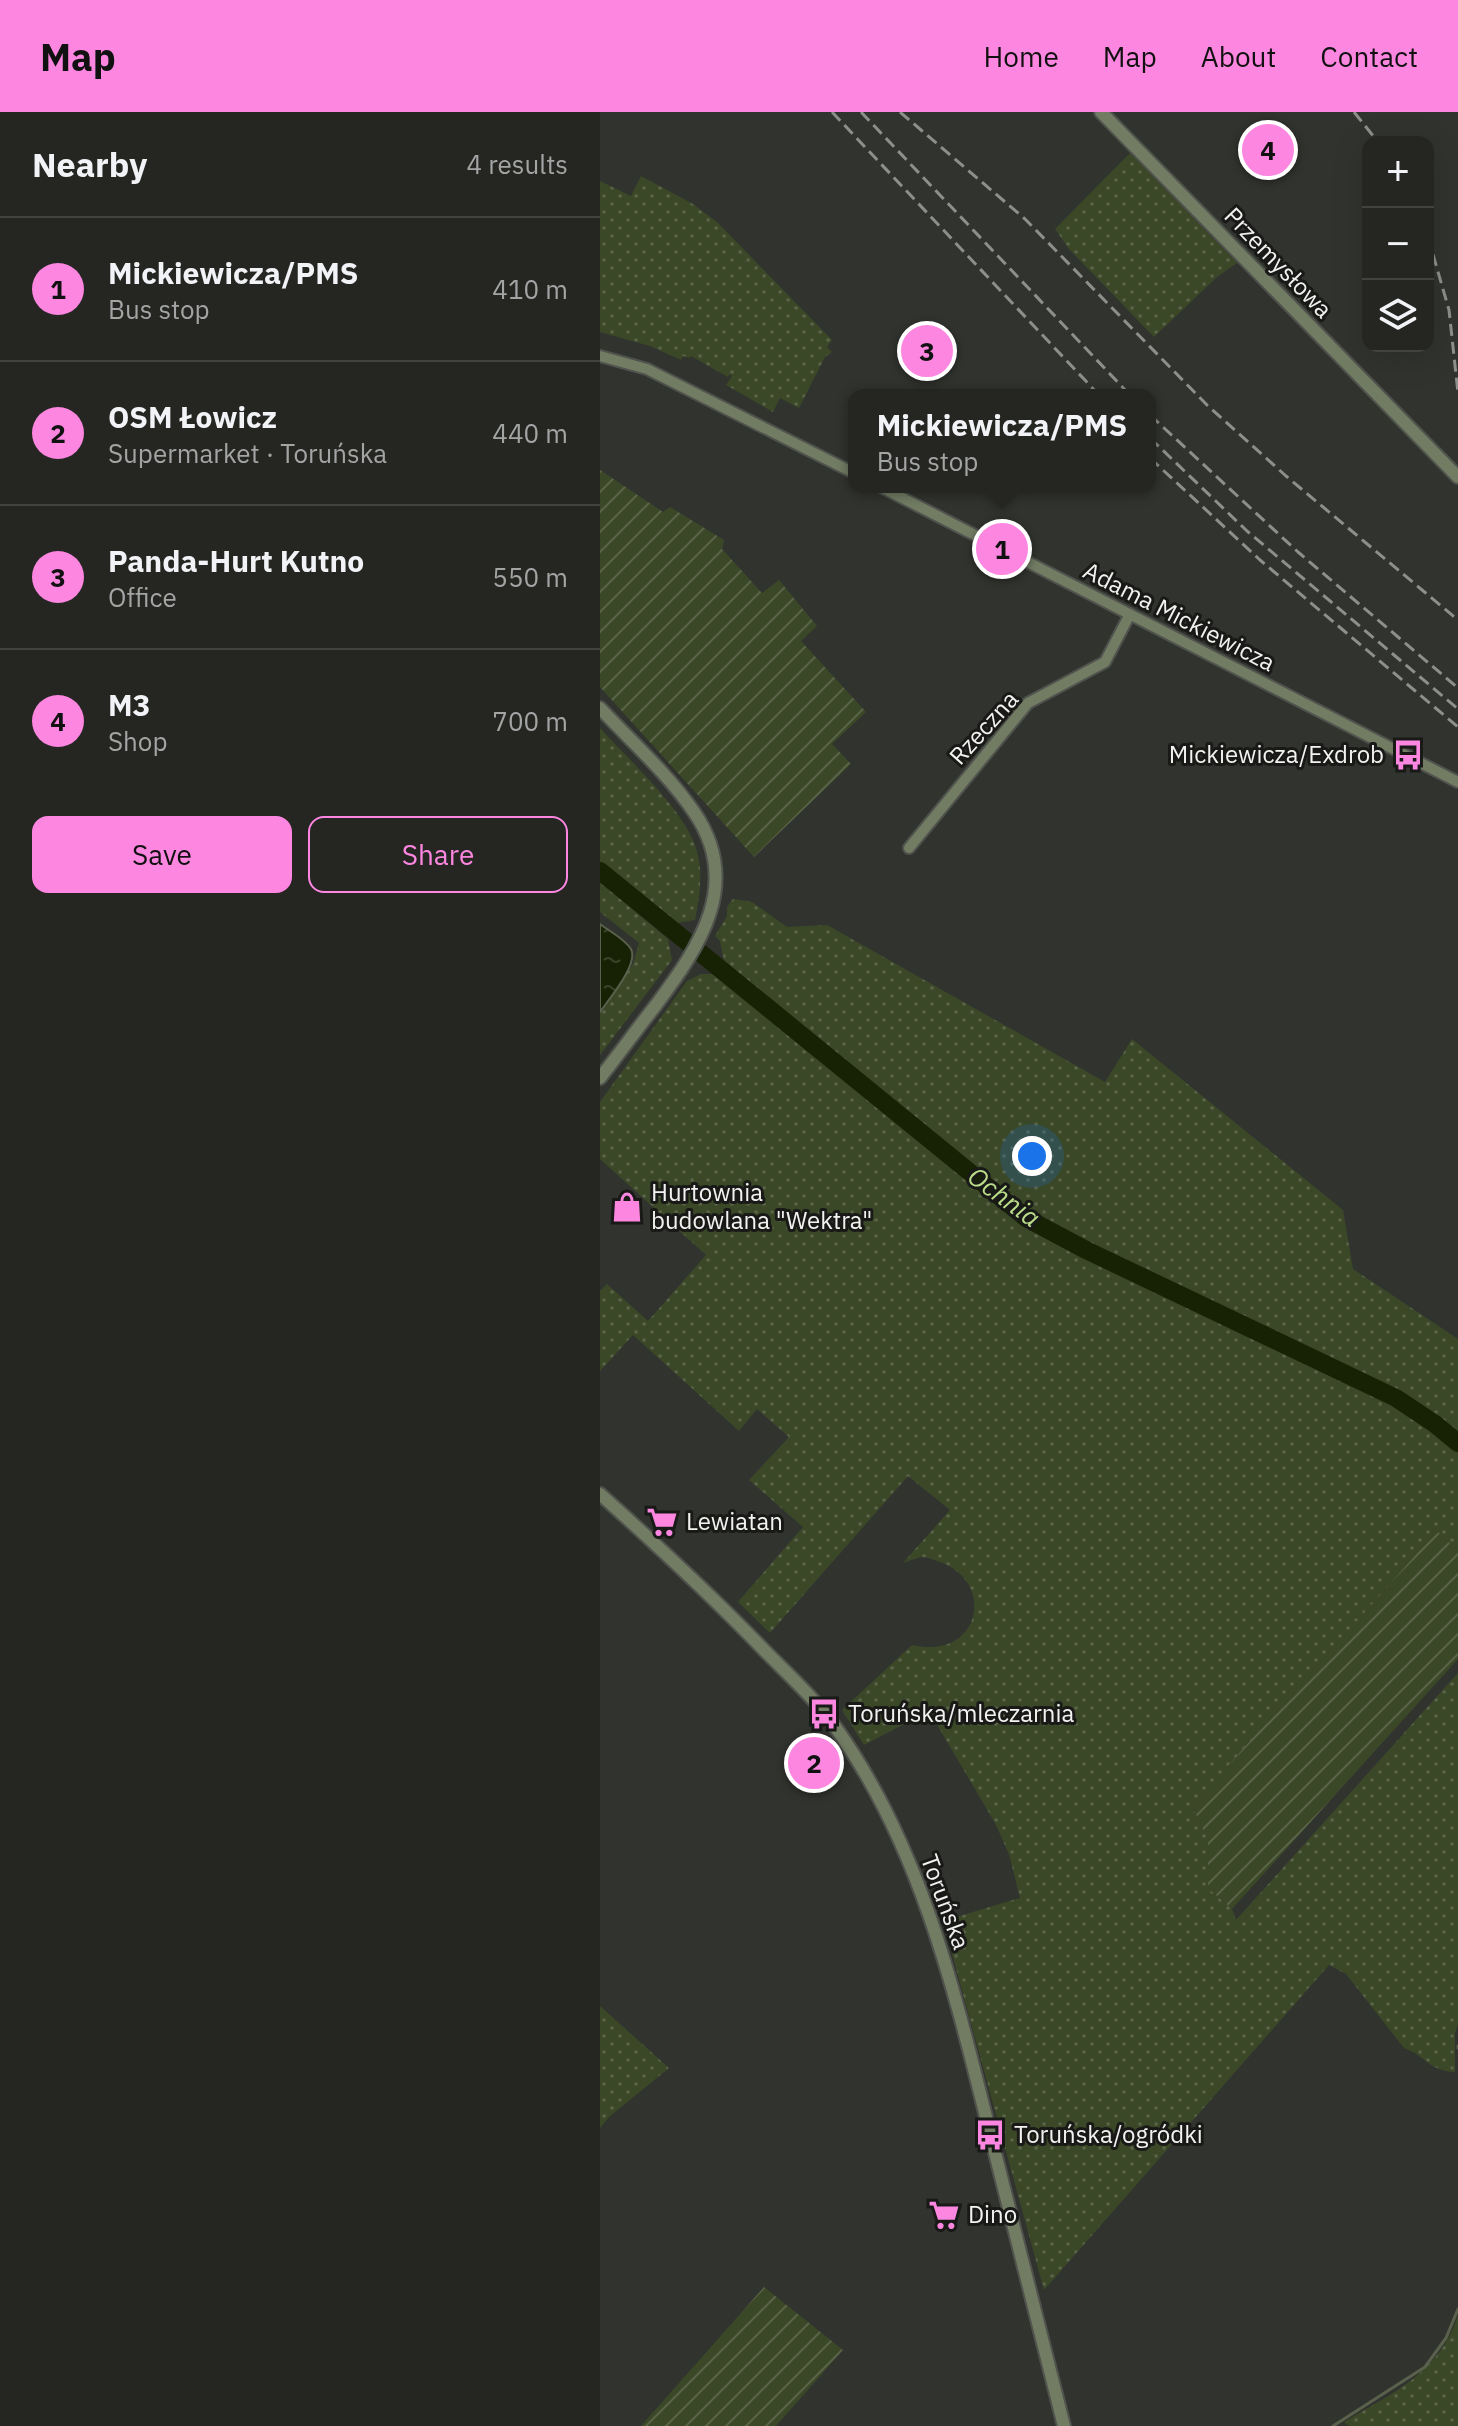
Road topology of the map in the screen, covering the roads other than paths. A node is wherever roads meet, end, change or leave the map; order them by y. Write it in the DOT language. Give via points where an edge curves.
graph roads {
  1 [pos="1101,112"];
  2 [pos="600,356"];
  3 [pos="848,470"];
  4 [pos="1458,477"];
  5 [pos="893,493"];
  6 [pos="1130,614"];
  7 [pos="600,708"];
  8 [pos="1458,782"];
  9 [pos="909,848"];
  10 [pos="600,1078"];
  11 [pos="600,1494"];
  12 [pos="1064,2426"];
  1 -- 4 [label="street, Przemysłowa"];
  2 -- 3 [label="street" via="647,369"];
  5 -- 6 [label="street, Adama Mickiewicza"];
  6 -- 8 [label="street, Adama Mickiewicza"];
  6 -- 9 [label="street, Rzeczna" via="1105,662 1028,703"];
  7 -- 10 [label="street" via="695,813 717,871 705,931"];
  11 -- 12 [label="street, Toruńska" via="783,1670 834,1725 868,1779 913,1872 939,1946"];
}
